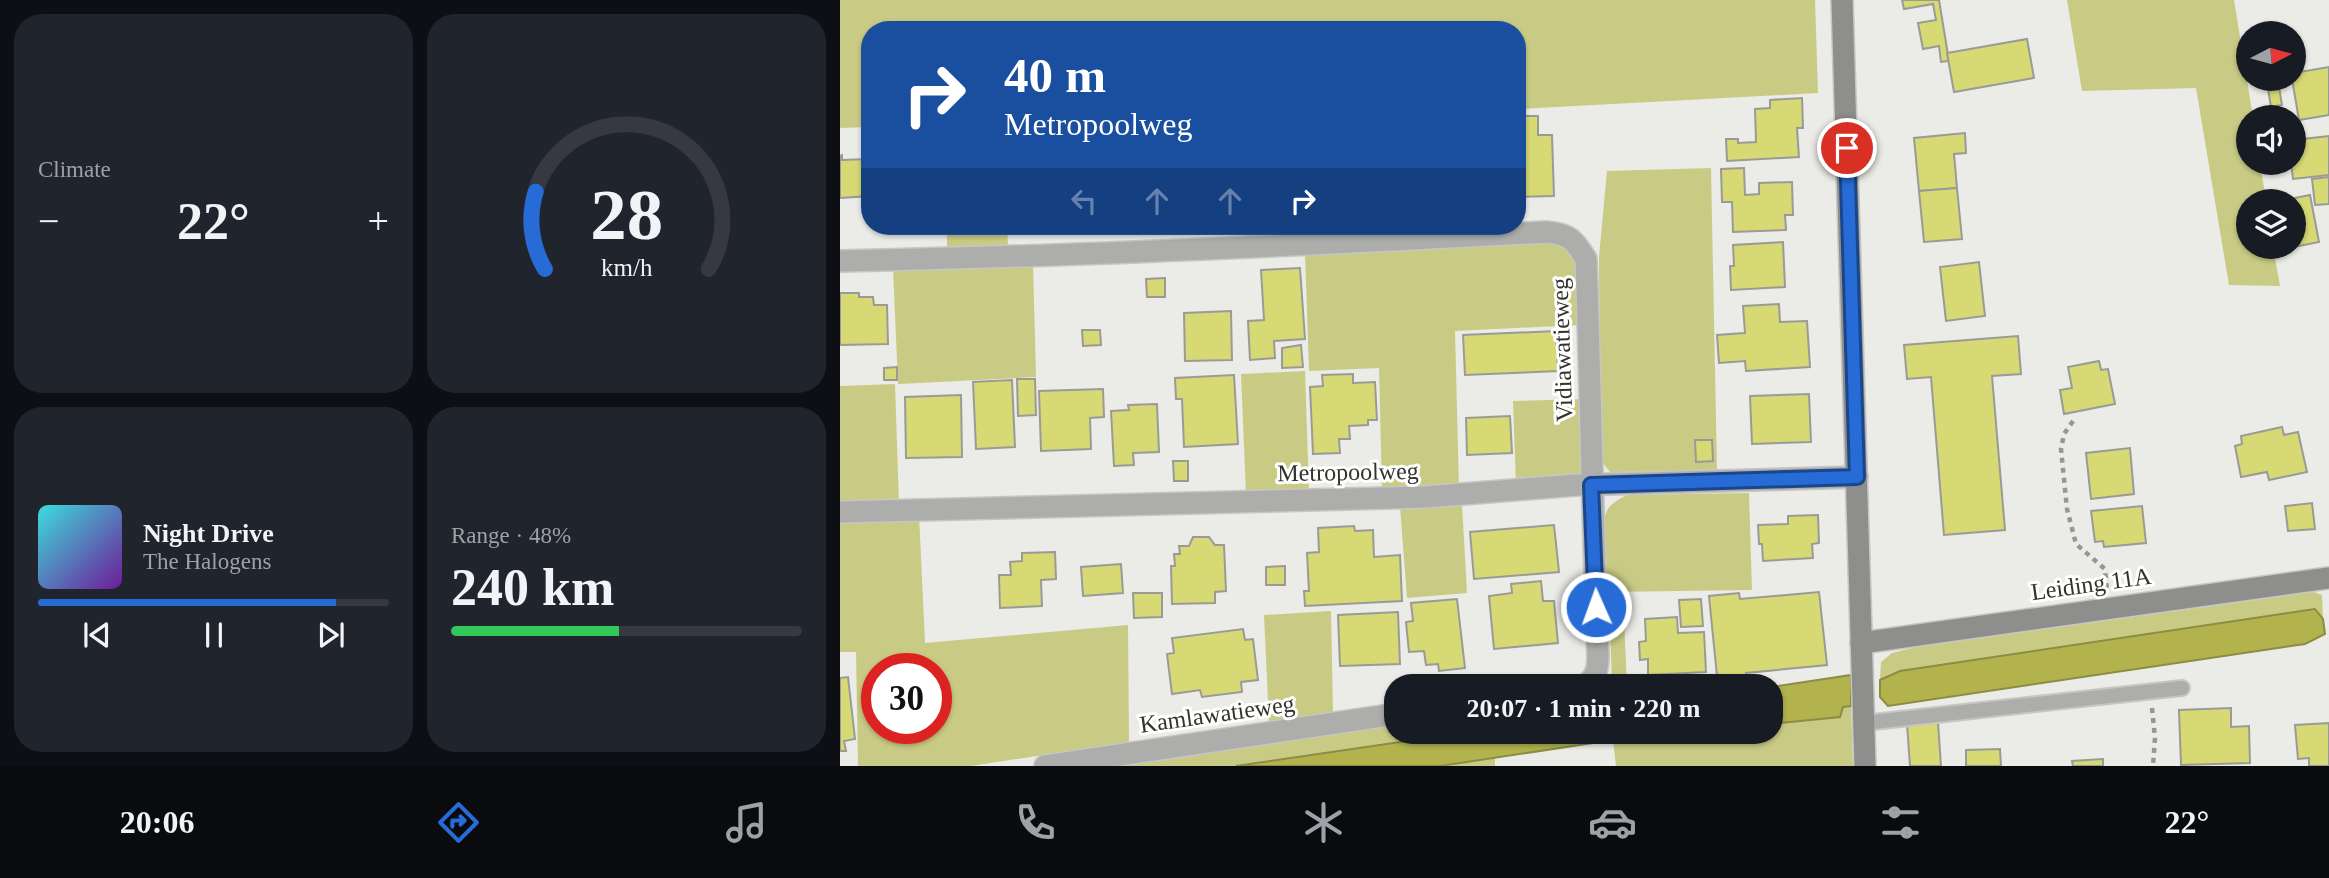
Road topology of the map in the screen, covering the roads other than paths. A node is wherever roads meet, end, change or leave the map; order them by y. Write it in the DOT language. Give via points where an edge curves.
graph roads {
  1 [pos="1842,0"];
  2 [pos="1526,233"];
  3 [pos="1491,235"];
  4 [pos="840,261"];
  5 [pos="1857,477"];
  6 [pos="1591,485"];
  7 [pos="840,512"];
  8 [pos="2329,578"];
  9 [pos="1861,643"];
  10 [pos="1594,674"];
  11 [pos="2182,688"];
  12 [pos="1864,715"];
  13 [pos="1384,716"];
  14 [pos="1045,766"];
  15 [pos="1865,766"];
  1 -- 5 [label="main road"];
  2 -- 6 [label="street, Vidiawatieweg" via="1564,233 1586,259"];
  3 -- 4 [label="street, Vidiawatieweg"];
  5 -- 6 [label="street, Metropoolweg"];
  5 -- 9 [label="main road"];
  6 -- 7 [label="street, Metropoolweg" via="1425,496"];
  6 -- 10 [label="street" via="1598,667"];
  8 -- 9 [label="main road, Leiding 11A"];
  9 -- 12 [label="main road"];
  11 -- 12 [label="lane"];
  12 -- 15 [label="main road"];
  13 -- 14 [label="street, Kamlawatieweg"];
}
